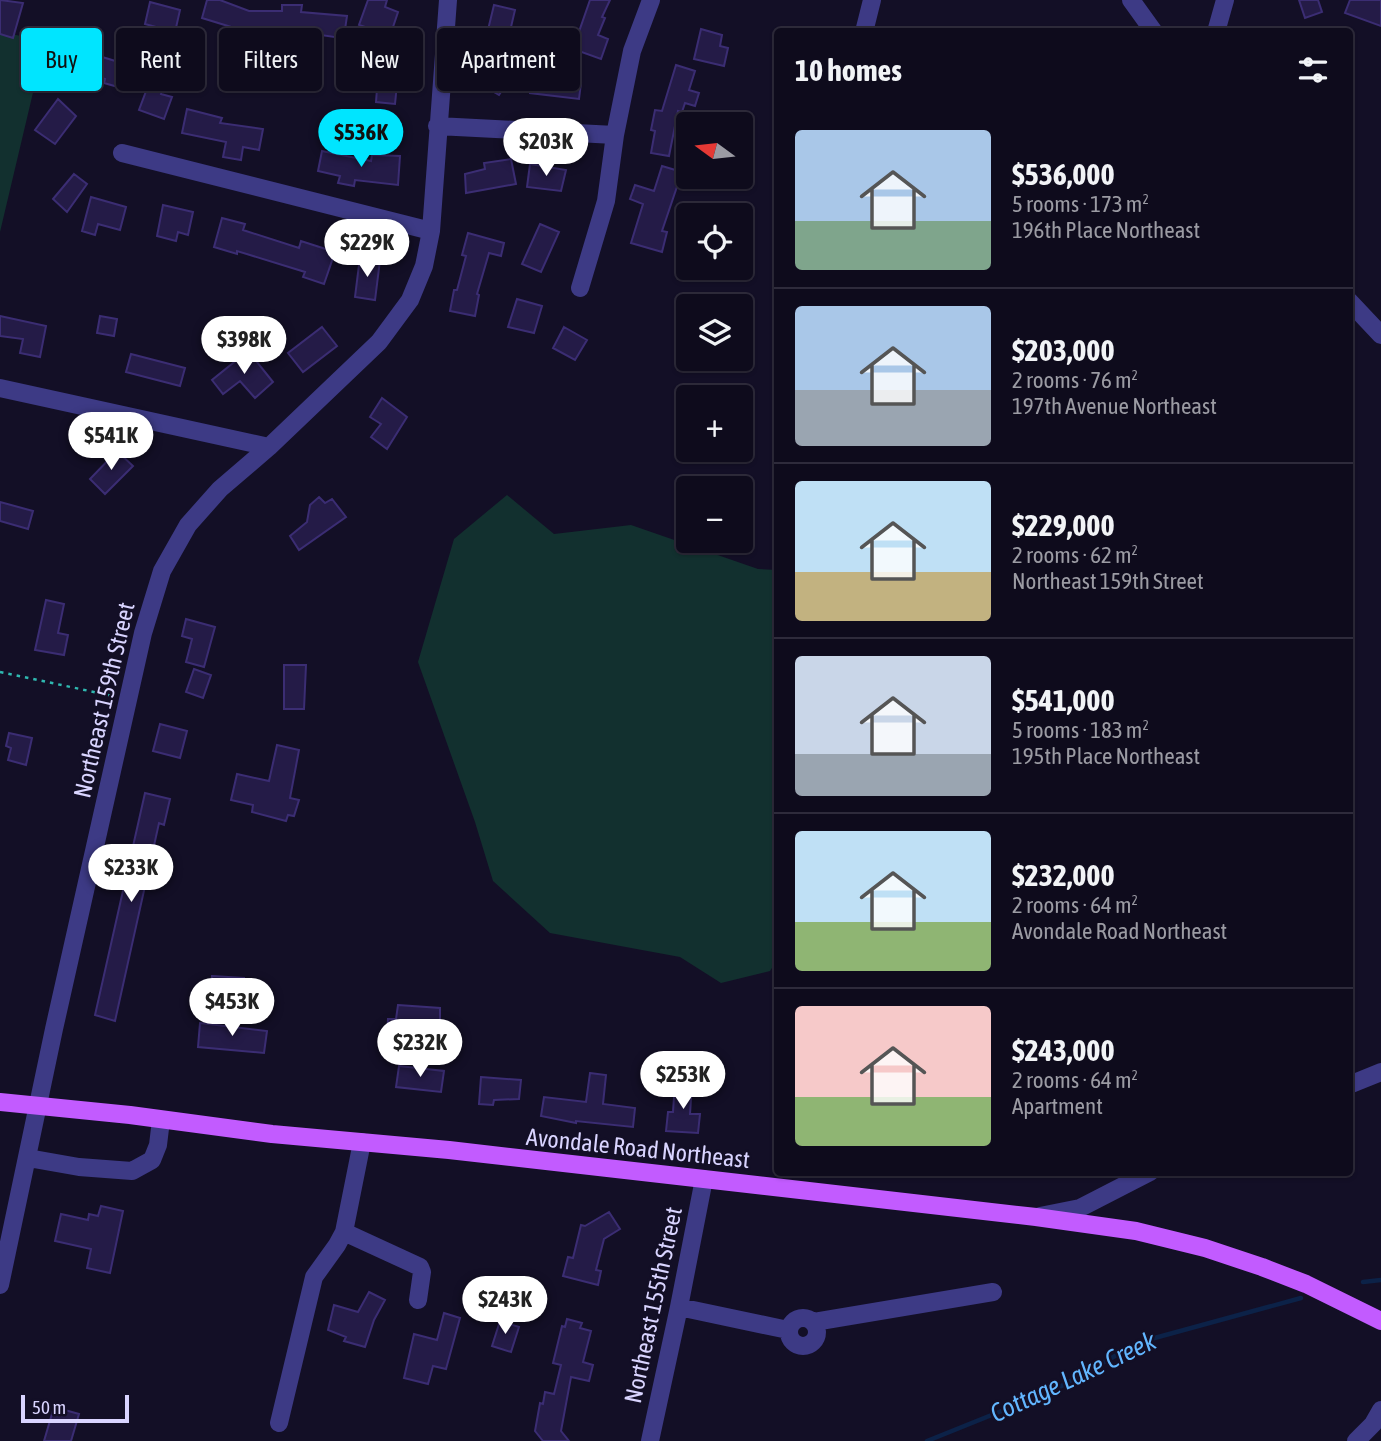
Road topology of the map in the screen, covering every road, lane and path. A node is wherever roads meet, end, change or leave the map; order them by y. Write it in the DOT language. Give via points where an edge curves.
graph roads {
  1 [pos="448,0"];
  2 [pos="651,0"];
  3 [pos="872,0"];
  4 [pos="1131,0"];
  5 [pos="1225,0"];
  6 [pos="865,28"];
  7 [pos="1151,28"];
  8 [pos="1217,28"];
  9 [pos="437,126"];
  10 [pos="615,135"];
  11 [pos="122,153"];
  12 [pos="431,231"];
  13 [pos="580,288"];
  14 [pos="1353,305"];
  15 [pos="1381,335"];
  16 [pos="0,388"];
  17 [pos="269,447"];
  18 [pos="0,671"];
  19 [pos="130,697"];
  20 [pos="1381,1072"];
  21 [pos="1353,1083"];
  22 [pos="0,1102"];
  23 [pos="39,1105"];
  24 [pos="161,1120"];
  25 [pos="362,1142"];
  26 [pos="28,1158"];
  27 [pos="1142,1176"];
  28 [pos="704,1179"];
  29 [pos="1036,1217"];
  30 [pos="344,1231"];
  31 [pos="0,1285"];
  32 [pos="993,1292"];
  33 [pos="418,1300"];
  34 [pos="679,1307"];
  35 [pos="1381,1321"];
  36 [pos="1381,1410"];
  37 [pos="279,1423"];
  38 [pos="650,1441"];
  39 [pos="1356,1441"];
  1 -- 9 [label="street, Northeast 159th Street"];
  2 -- 10 [label="street" via="632,51"];
  3 -- 6 [label="street"];
  4 -- 7 [label="street"];
  5 -- 8 [label="street"];
  9 -- 10 [label="street"];
  9 -- 12 [label="street, Northeast 159th Street"];
  10 -- 13 [label="street" via="606,201"];
  11 -- 12 [label="street"];
  12 -- 17 [label="street, Northeast 159th Street" via="410,300 379,342"];
  14 -- 15 [label="street"];
  16 -- 17 [label="street"];
  17 -- 19 [label="street, Northeast 159th Street" via="220,489 188,525 162,571"];
  18 -- 19 [label="path"];
  19 -- 23 [label="street, Northeast 159th Street"];
  20 -- 21 [label="street"];
  22 -- 23 [label="main road, Avondale Road Northeast"];
  23 -- 24 [label="main road, Avondale Road Northeast"];
  23 -- 26 [label="street, Northeast 159th Street"];
  24 -- 25 [label="main road, Avondale Road Northeast"];
  24 -- 26 [label="street" via="152,1160 132,1171"];
  25 -- 28 [label="main road, Avondale Road Northeast"];
  25 -- 30 [label="street"];
  26 -- 31 [label="street, Northeast 159th Street"];
  27 -- 29 [label="street" via="1080,1208"];
  28 -- 29 [label="main road, Avondale Road Northeast"];
  28 -- 34 [label="street, Northeast 155th Street"];
  29 -- 35 [label="main road, Avondale Road Northeast" via="1136,1231 1205,1248 1306,1284"];
  30 -- 33 [label="street" via="420,1266"];
  30 -- 37 [label="street" via="314,1277"];
  32 -- 34 [label="street" via="814,1322 800,1317 788,1330"];
  34 -- 38 [label="street, Northeast 155th Street"];
  36 -- 39 [label="street"];
}
